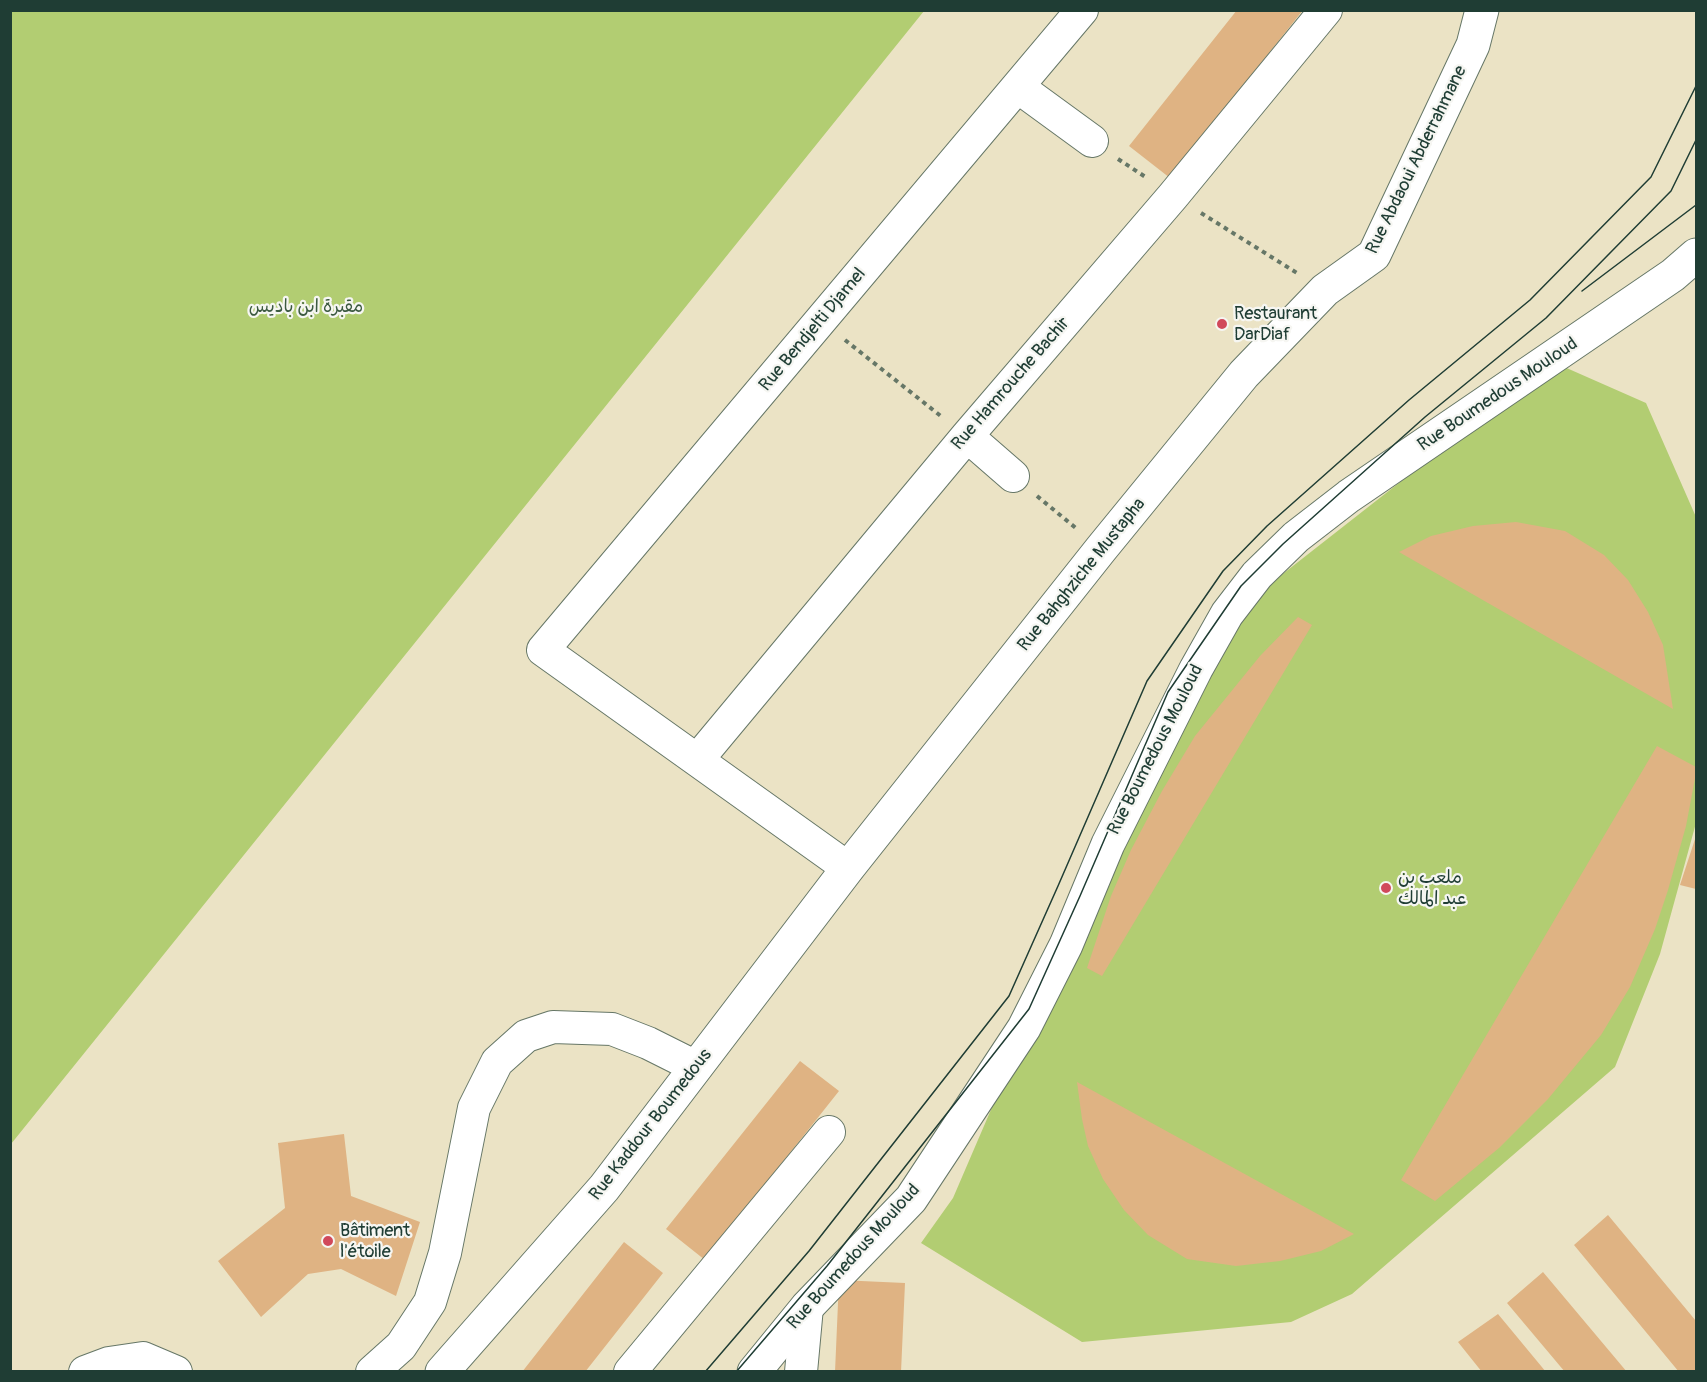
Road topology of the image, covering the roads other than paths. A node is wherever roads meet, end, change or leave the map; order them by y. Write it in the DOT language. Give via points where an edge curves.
graph roads {
  1 [pos="1082,10"];
  2 [pos="1326,10"];
  3 [pos="1482,10"];
  4 [pos="1018,87"];
  5 [pos="1092,141"];
  6 [pos="1696,255"];
  7 [pos="1325,290"];
  8 [pos="966,436"];
  9 [pos="1013,476"];
  10 [pos="698,759"];
  11 [pos="848,868"];
  12 [pos="696,1067"];
  13 [pos="829,1132"];
  14 [pos="807,1307"];
  15 [pos="85,1371"];
  16 [pos="176,1371"];
  17 [pos="372,1371"];
  18 [pos="442,1371"];
  19 [pos="630,1371"];
  20 [pos="754,1371"];
  21 [pos="801,1371"];
  1 -- 4 [label="street, Rue Bendjelti Djamel"];
  2 -- 8 [label="street, Rue Hamrouche Bachir" via="1173,196"];
  3 -- 7 [label="street, Rue Abdaoui Abderrahmane" via="1473,45 1374,255"];
  4 -- 5 [label="street"];
  4 -- 10 [label="street, Rue Bendjelti Djamel" via="543,650"];
  6 -- 14 [label="street, Rue Boumedous Mouloud" via="1644,295 1349,496 1296,537 1257,575 1227,614 1196,669 1108,844 1066,945 1024,1028 911,1199"];
  7 -- 11 [label="street, Rue Bahghziche Mustapha" via="1244,374"];
  8 -- 9 [label="street"];
  8 -- 10 [label="street, Rue Hamrouche Bachir"];
  10 -- 11 [label="street"];
  11 -- 12 [label="street, Rue Kaddour Boumedous"];
  12 -- 17 [label="street" via="612,1029 554,1027 526,1036 497,1062 474,1108 445,1253 430,1302 401,1346"];
  12 -- 18 [label="street, Rue Kaddour Boumedous" via="604,1188"];
  13 -- 19 [label="street"];
  14 -- 20 [label="street, Rue Boumedous Mouloud"];
  14 -- 21 [label="street"];
  15 -- 16 [label="street" via="143,1358"];
}
